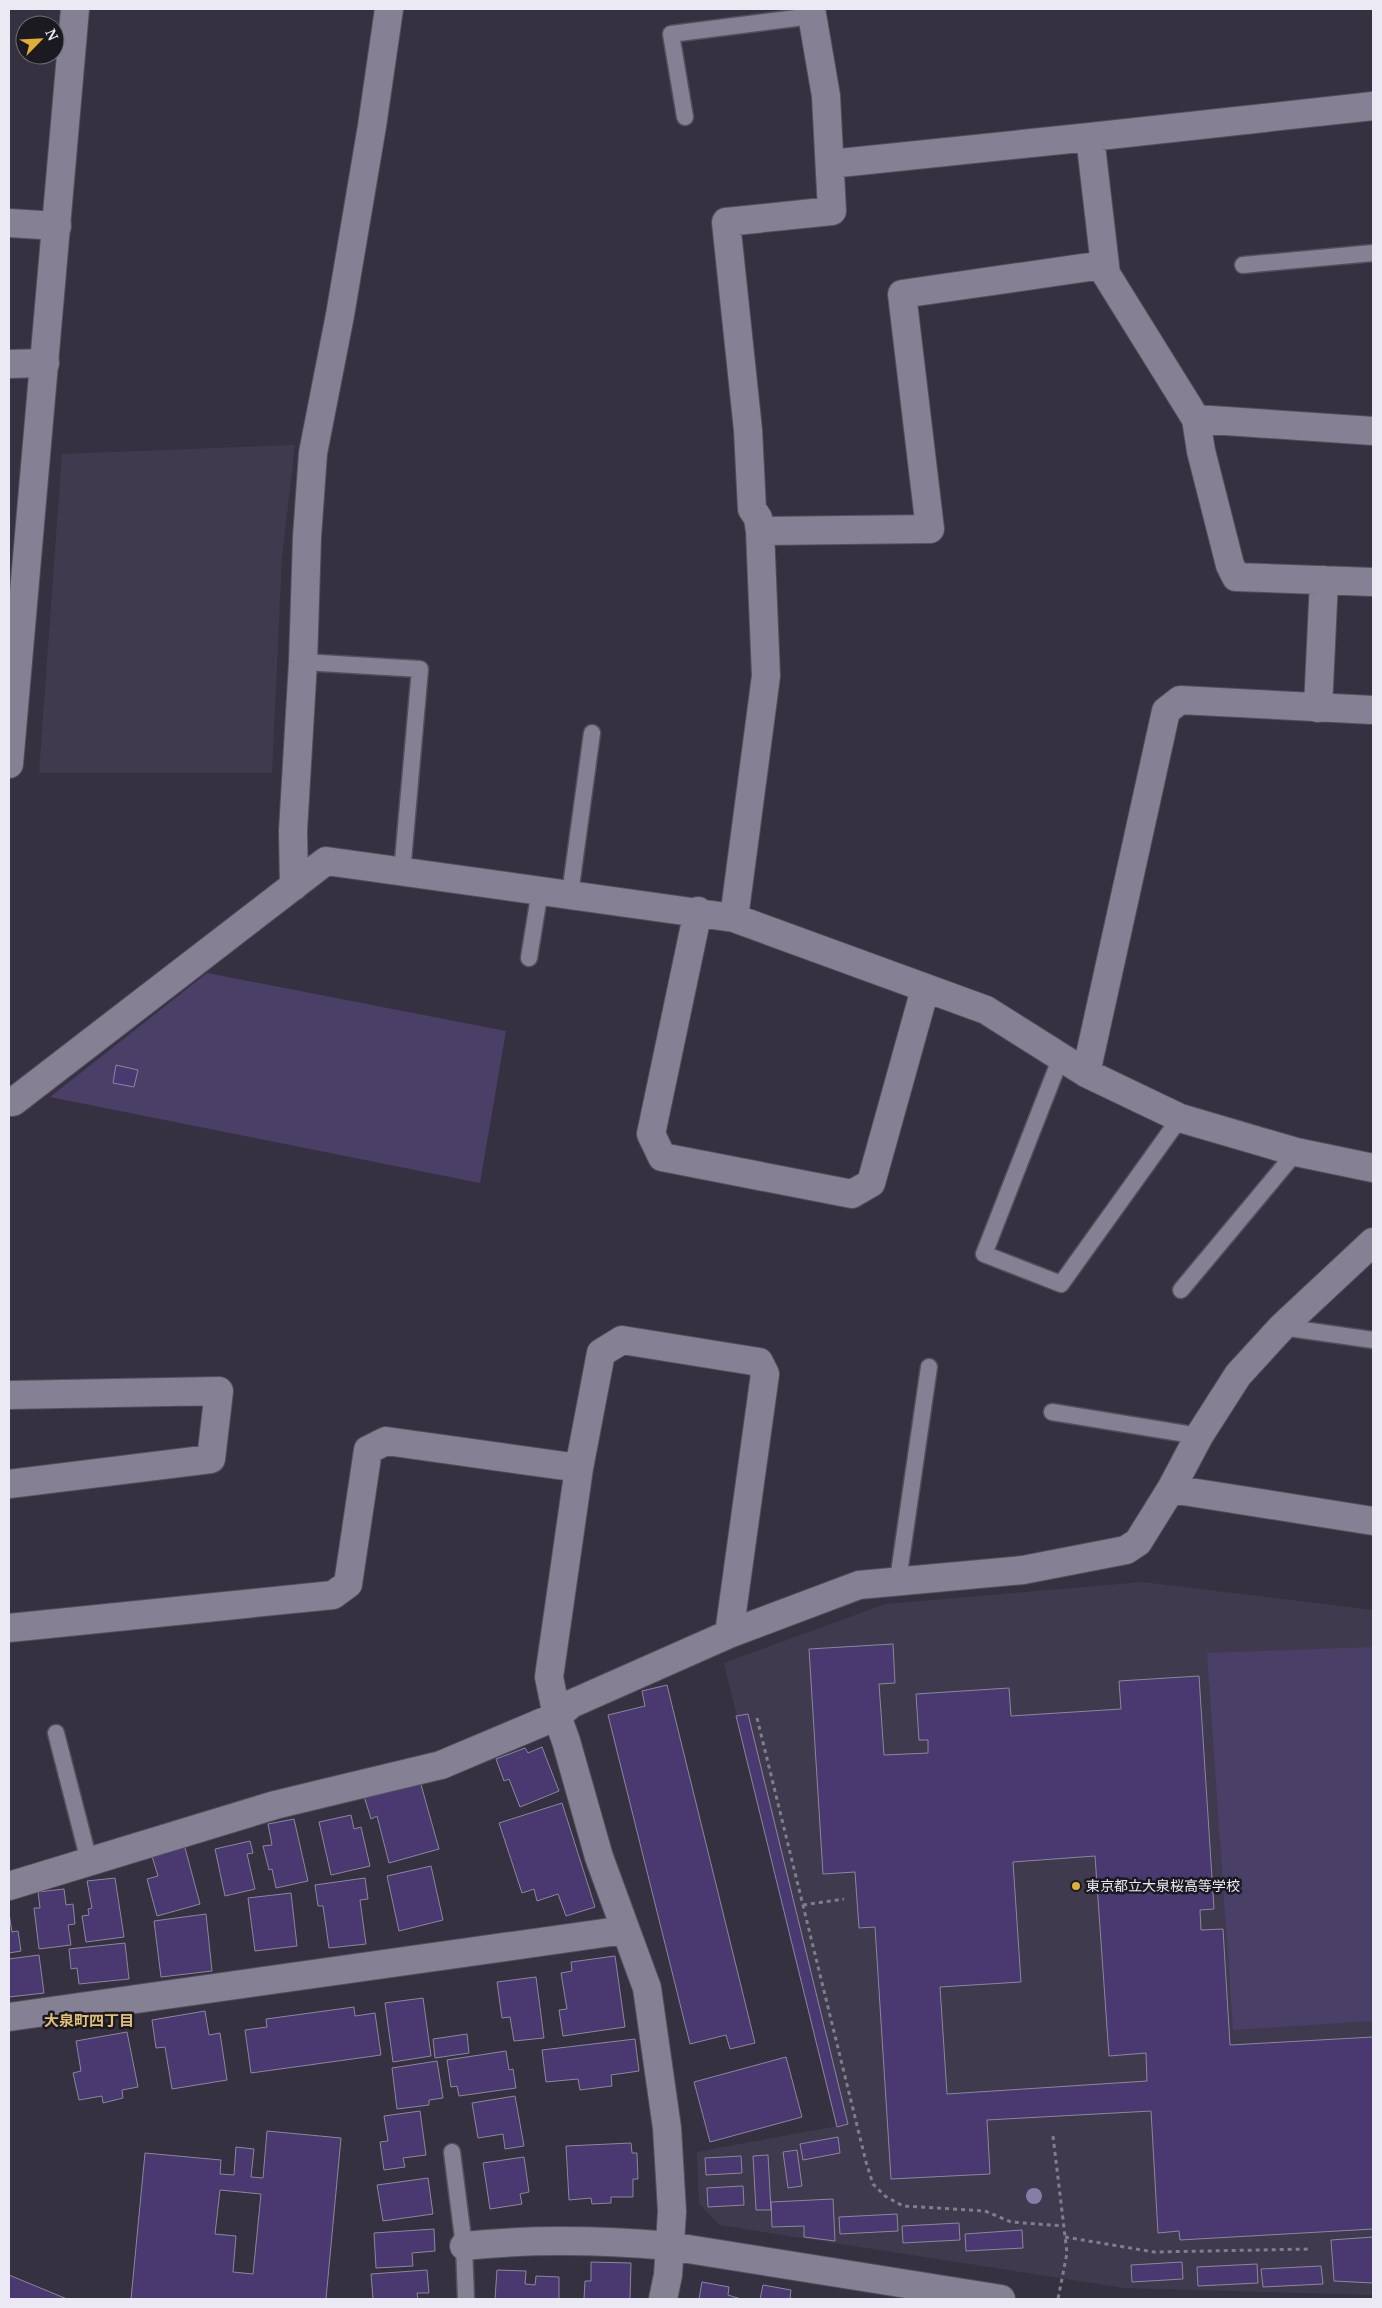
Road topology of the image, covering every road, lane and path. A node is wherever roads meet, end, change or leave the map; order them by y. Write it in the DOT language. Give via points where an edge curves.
graph roads {
  1 [pos="75,9"];
  2 [pos="389,9"];
  3 [pos="811,12"];
  4 [pos="1373,106"];
  5 [pos="685,117"];
  6 [pos="1090,137"];
  7 [pos="830,164"];
  8 [pos="9,223"];
  9 [pos="57,226"];
  10 [pos="1373,254"];
  11 [pos="1103,264"];
  12 [pos="1243,265"];
  13 [pos="45,363"];
  14 [pos="9,364"];
  15 [pos="1196,419"];
  16 [pos="1373,431"];
  17 [pos="760,531"];
  18 [pos="1324,580"];
  19 [pos="1373,582"];
  20 [pos="303,662"];
  21 [pos="1318,708"];
  22 [pos="1373,710"];
  23 [pos="592,733"];
  24 [pos="9,764"];
  25 [pos="402,872"];
  26 [pos="294,886"];
  27 [pos="540,890"];
  28 [pos="570,894"];
  29 [pos="698,911"];
  30 [pos="734,918"];
  31 [pos="530,958"];
  32 [pos="925,989"];
  33 [pos="1060,1058"];
  34 [pos="1086,1074"];
  35 [pos="9,1102"];
  36 [pos="1180,1118"];
  37 [pos="1296,1152"];
  38 [pos="1373,1168"];
  39 [pos="1373,1242"];
  40 [pos="1181,1290"];
  41 [pos="1282,1327"];
  42 [pos="1373,1340"];
  43 [pos="928,1367"];
  44 [pos="9,1395"];
  45 [pos="1052,1412"];
  46 [pos="1199,1436"];
  47 [pos="579,1468"];
  48 [pos="9,1484"];
  49 [pos="1171,1489"];
  50 [pos="1373,1521"];
  51 [pos="898,1580"];
  52 [pos="9,1628"];
  53 [pos="729,1634"];
  54 [pos="556,1716"];
  55 [pos="757,1718"];
  56 [pos="56,1733"];
  57 [pos="89,1861"];
  58 [pos="9,1886"];
  59 [pos="844,1899"];
  60 [pos="803,1905"];
  61 [pos="625,1930"];
  62 [pos="9,2017"];
  63 [pos="1052,2136"];
  64 [pos="452,2152"];
  65 [pos="1064,2226"];
  66 [pos="1065,2237"];
  67 [pos="464,2246"];
  68 [pos="669,2246"];
  69 [pos="1311,2249"];
  70 [pos="466,2299"];
  71 [pos="663,2299"];
  72 [pos="1001,2299"];
  73 [pos="1058,2299"];
  1 -- 9 [label="street"];
  2 -- 20 [label="street" via="340,316 313,453"];
  3 -- 5 [label="lane" via="671,34"];
  3 -- 7 [label="street" via="826,96"];
  4 -- 6 [label="street"];
  6 -- 7 [label="street"];
  6 -- 11 [label="street"];
  7 -- 17 [label="street" via="832,211 726,222 748,430 752,509 758,518"];
  8 -- 9 [label="street"];
  9 -- 13 [label="street"];
  10 -- 12 [label="lane"];
  11 -- 15 [label="street" via="1106,274"];
  11 -- 17 [label="street" via="902,294 930,529"];
  13 -- 14 [label="street"];
  13 -- 24 [label="street"];
  15 -- 16 [label="street"];
  15 -- 18 [label="street" via="1201,451 1230,565 1236,577"];
  17 -- 30 [label="street" via="766,676"];
  18 -- 19 [label="street"];
  18 -- 21 [label="street"];
  20 -- 25 [label="lane" via="420,669"];
  20 -- 26 [label="street" via="293,831"];
  21 -- 22 [label="street"];
  21 -- 34 [label="street" via="1180,700 1166,710"];
  23 -- 28 [label="lane"];
  25 -- 26 [label="street" via="326,861"];
  25 -- 27 [label="street"];
  26 -- 35 [label="street"];
  27 -- 28 [label="street"];
  27 -- 31 [label="lane"];
  28 -- 29 [label="street"];
  29 -- 30 [label="street"];
  29 -- 32 [label="street" via="651,1134 662,1157 852,1194 871,1183"];
  30 -- 32 [label="street"];
  32 -- 33 [label="street" via="986,1010"];
  33 -- 34 [label="street"];
  33 -- 36 [label="lane" via="984,1254 1061,1284"];
  34 -- 36 [label="street"];
  36 -- 37 [label="street"];
  37 -- 38 [label="street"];
  37 -- 40 [label="lane"];
  39 -- 41 [label="street"];
  41 -- 42 [label="lane"];
  41 -- 46 [label="street" via="1238,1375"];
  43 -- 51 [label="lane"];
  44 -- 48 [label="street" via="220,1390 211,1459"];
  45 -- 46 [label="lane"];
  46 -- 49 [label="street"];
  47 -- 52 [label="street" via="386,1441 368,1450 348,1584 333,1595"];
  47 -- 53 [label="street" via="602,1353 622,1340 759,1362 765,1374"];
  47 -- 54 [label="street" via="549,1677"];
  49 -- 50 [label="street"];
  49 -- 51 [label="street" via="1138,1542 1126,1550 1023,1570"];
  51 -- 53 [label="street" via="859,1585"];
  53 -- 54 [label="street" via="571,1704"];
  54 -- 57 [label="street" via="441,1765 275,1804"];
  54 -- 61 [label="street"];
  55 -- 60 [label="path"];
  56 -- 57 [label="lane"];
  57 -- 58 [label="street"];
  59 -- 60 [label="path"];
  60 -- 65 [label="path" via="874,2184 885,2196 903,2206 985,2211 1011,2222"];
  61 -- 62 [label="street"];
  61 -- 68 [label="street" via="647,1988 666,2118 672,2211"];
  63 -- 65 [label="path"];
  64 -- 67 [label="lane"];
  65 -- 66 [label="path"];
  66 -- 69 [label="path" via="1154,2252"];
  66 -- 73 [label="path" via="1067,2253"];
  67 -- 68 [label="street" via="506,2242"];
  67 -- 70 [label="lane"];
  68 -- 71 [label="street"];
  68 -- 72 [label="street"];
}
